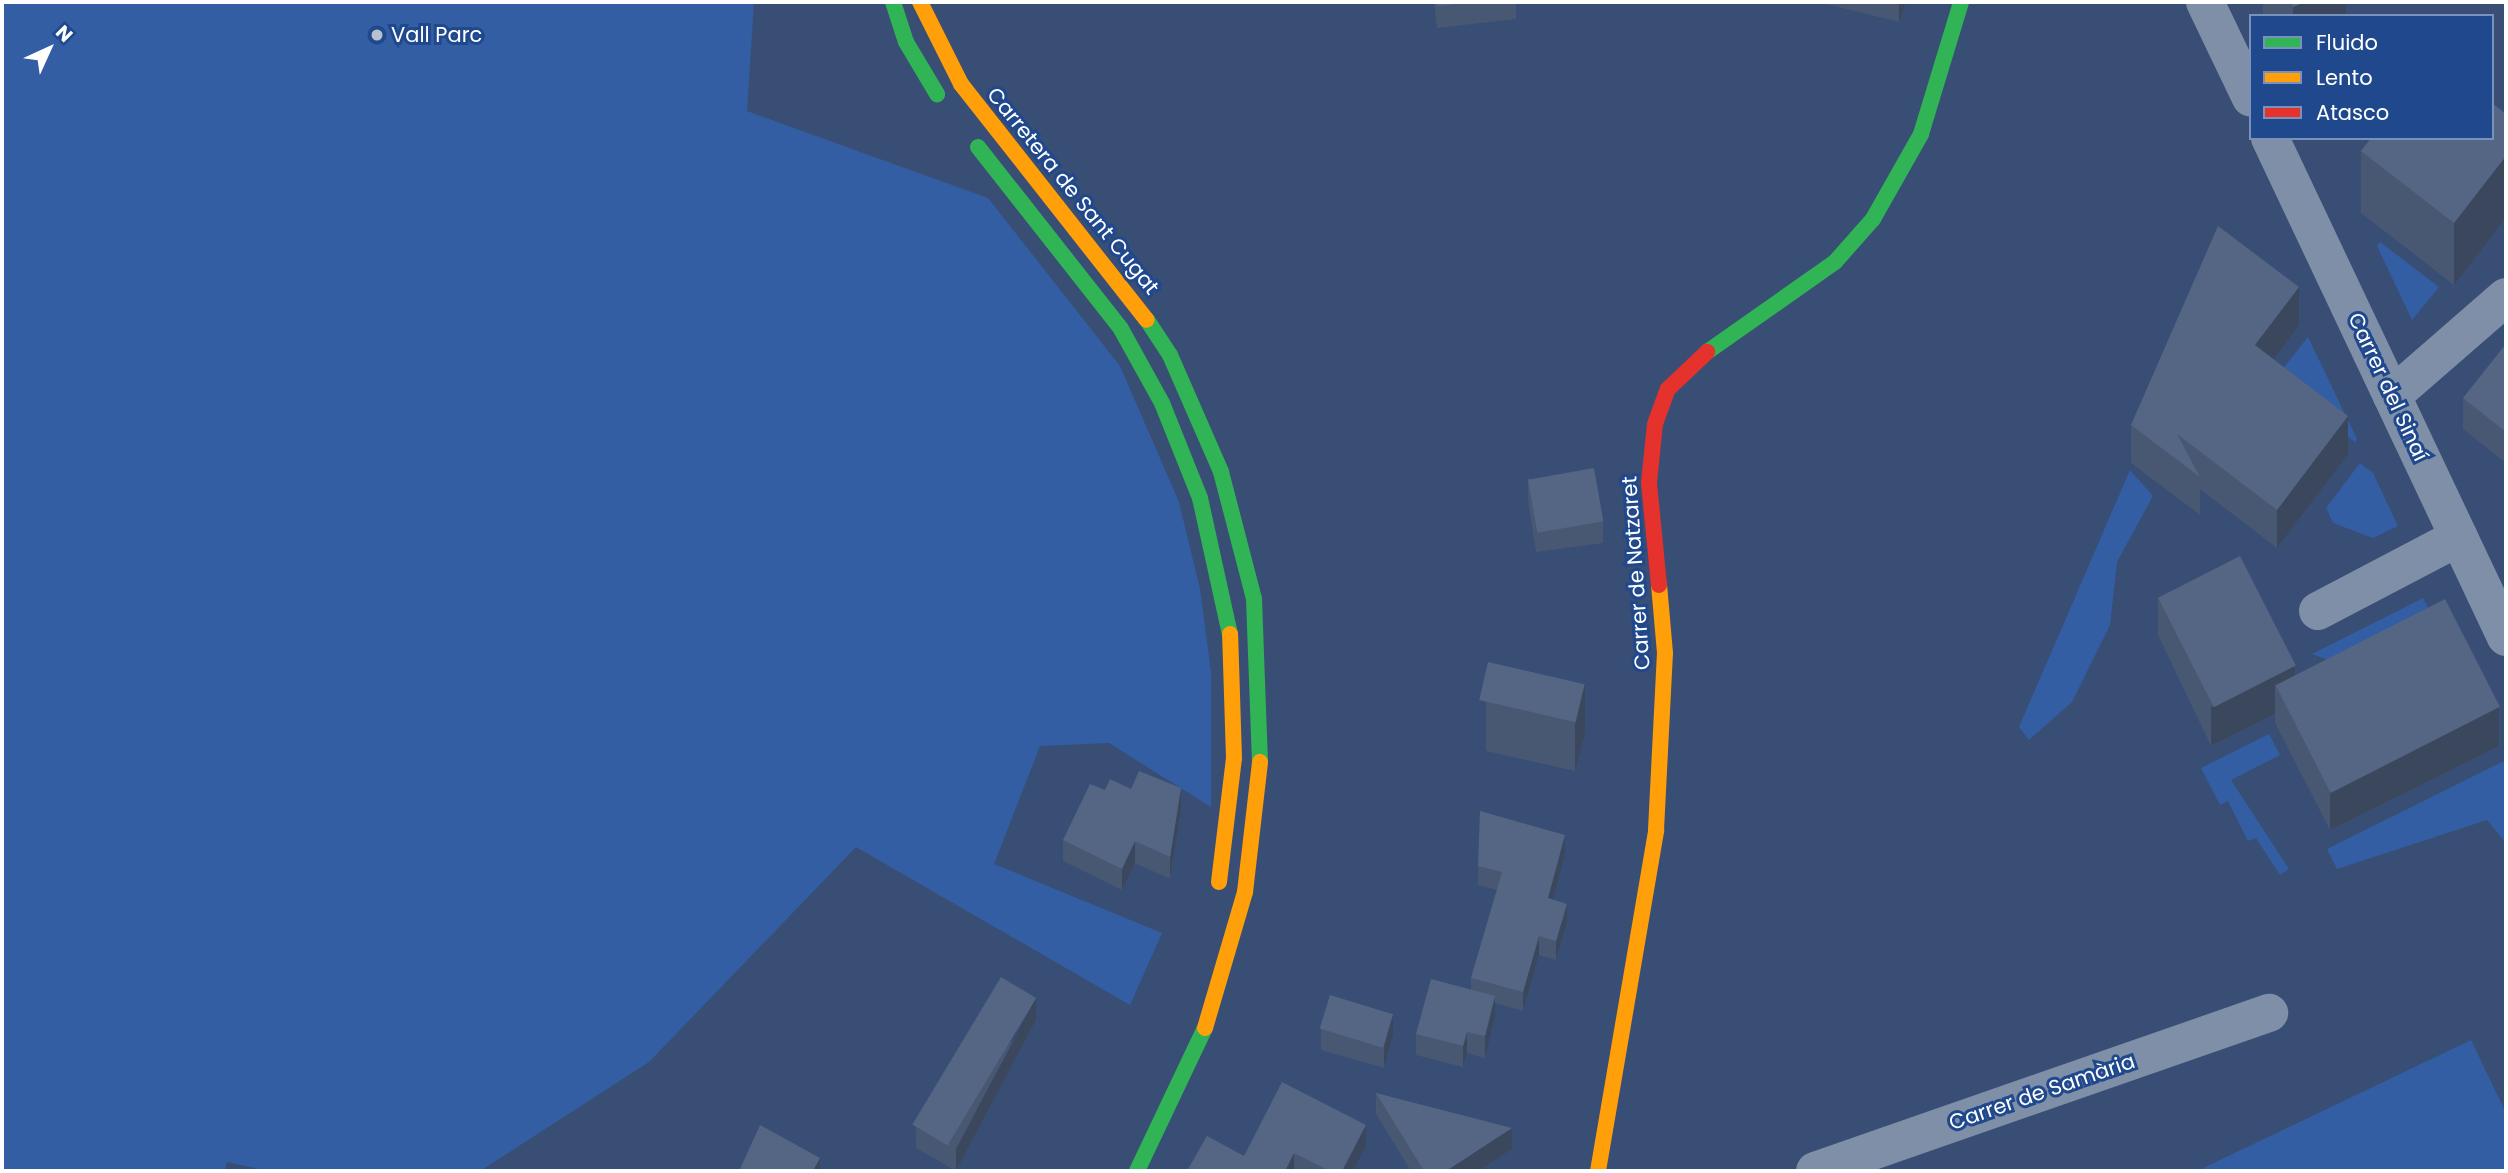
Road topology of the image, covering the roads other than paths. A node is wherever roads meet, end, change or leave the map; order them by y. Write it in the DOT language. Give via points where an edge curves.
graph roads {
  1 [pos="892,2"];
  2 [pos="920,2"];
  3 [pos="1961,2"];
  4 [pos="2205,2"];
  5 [pos="2249,95"];
  6 [pos="952,114"];
  7 [pos="969,136"];
  8 [pos="2271,140"];
  9 [pos="2506,297"];
  10 [pos="2392,396"];
  11 [pos="2459,537"];
  12 [pos="2318,611"];
  13 [pos="2506,637"];
  14 [pos="1216,905"];
  15 [pos="2269,1013"];
  16 [pos="1137,1171"];
  17 [pos="1598,1171"];
  18 [pos="1815,1171"];
  1 -- 6 [label="main road" via="906,42"];
  2 -- 16 [label="main road, Carretera de Sant Cugat" via="961,84 1122,280 1170,355 1221,472 1254,599 1262,747 1245,892 1211,1015"];
  3 -- 17 [label="main road, Carrer de Natzaret" via="1921,134 1873,219 1835,262 1700,357 1668,389 1655,424 1649,483 1665,653 1656,830"];
  4 -- 5 [label="street"];
  7 -- 14 [label="main road" via="1121,329 1162,403 1200,498 1224,593 1234,678 1234,758"];
  8 -- 10 [label="street, Carrer del Sinaí"];
  9 -- 10 [label="street"];
  10 -- 11 [label="street, Carrer del Sinaí"];
  11 -- 12 [label="street"];
  11 -- 13 [label="street, Carrer del Sinaí"];
  15 -- 18 [label="street, Carrer de Samària"];
}
